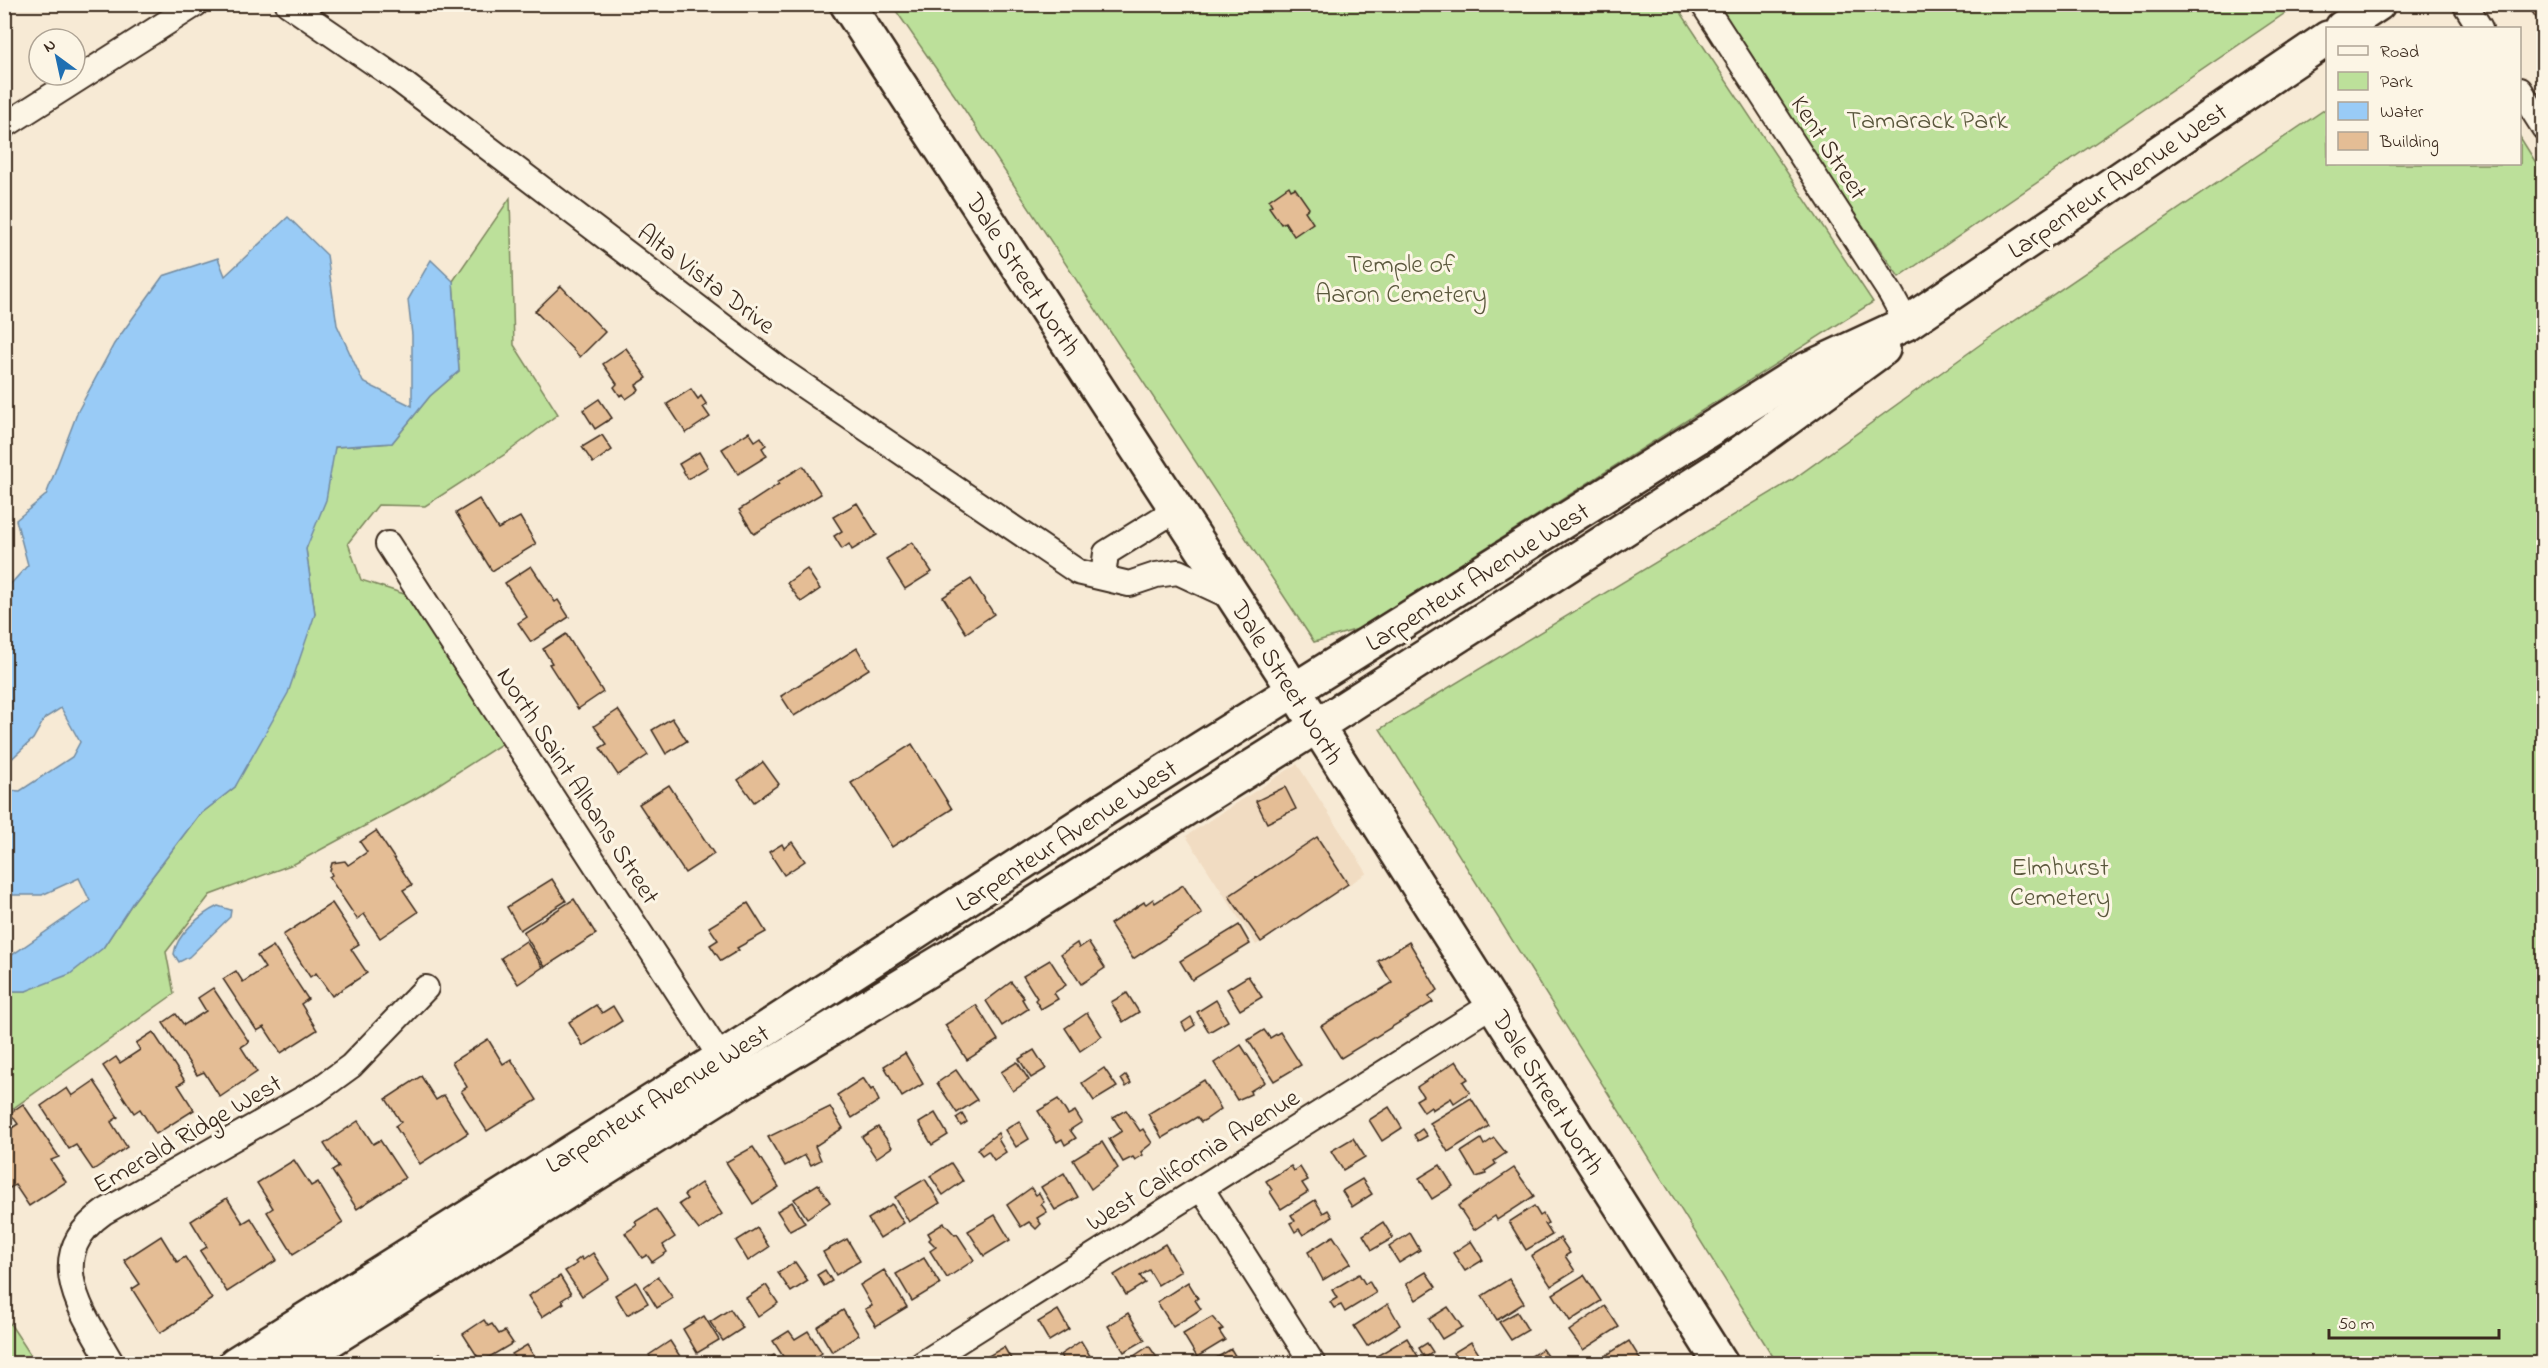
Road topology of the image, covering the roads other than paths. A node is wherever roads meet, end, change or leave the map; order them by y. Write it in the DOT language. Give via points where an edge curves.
graph roads {
  1 [pos="196,4"];
  2 [pos="288,4"];
  3 [pos="847,4"];
  4 [pos="1702,4"];
  5 [pos="2378,4"];
  6 [pos="2465,4"];
  7 [pos="2344,27"];
  8 [pos="2479,27"];
  9 [pos="2326,39"];
  10 [pos="2521,92"];
  11 [pos="4,126"];
  12 [pos="2544,128"];
  13 [pos="1907,323"];
  14 [pos="1177,509"];
  15 [pos="388,544"];
  16 [pos="1103,577"];
  17 [pos="1236,599"];
  18 [pos="1295,690"];
  19 [pos="1317,726"];
  20 [pos="426,988"];
  21 [pos="1493,1004"];
  22 [pos="721,1058"];
  23 [pos="1201,1188"];
  24 [pos="112,1364"];
  25 [pos="235,1364"];
  26 [pos="292,1364"];
  27 [pos="922,1364"];
  28 [pos="1313,1364"];
  29 [pos="1722,1364"];
  1 -- 11 [label="street"];
  2 -- 16 [label="street, Alta Vista Drive" via="399,80 779,369 1078,572"];
  3 -- 14 [label="main road, Dale Street North"];
  4 -- 13 [label="street, Kent Street"];
  5 -- 7 [label="main road"];
  6 -- 8 [label="street"];
  9 -- 13 [label="main road, Larpenteur Avenue West"];
  10 -- 12 [label="street"];
  13 -- 18 [label="main road, Larpenteur Avenue West" via="1801,372"];
  13 -- 19 [label="main road, Larpenteur Avenue West" via="1877,355 1724,465"];
  14 -- 16 [label="street" via="1106,553"];
  14 -- 17 [label="main road, Dale Street North"];
  15 -- 22 [label="street, North Saint Albans Street"];
  16 -- 17 [label="street, Alta Vista Drive" via="1129,584 1178,572"];
  17 -- 18 [label="main road, Dale Street North"];
  18 -- 19 [label="main road, Dale Street North"];
  18 -- 22 [label="main road, Larpenteur Avenue West"];
  19 -- 21 [label="main road, Dale Street North"];
  19 -- 26 [label="main road, Larpenteur Avenue West"];
  20 -- 24 [label="street, Emerald Ridge West" via="351,1066 318,1090 104,1212 83,1231 70,1262 70,1278 74,1294"];
  21 -- 23 [label="street, West California Avenue"];
  21 -- 29 [label="main road, Dale Street North"];
  22 -- 25 [label="main road, Larpenteur Avenue West"];
  23 -- 27 [label="street, West California Avenue"];
  23 -- 28 [label="street"];
}
